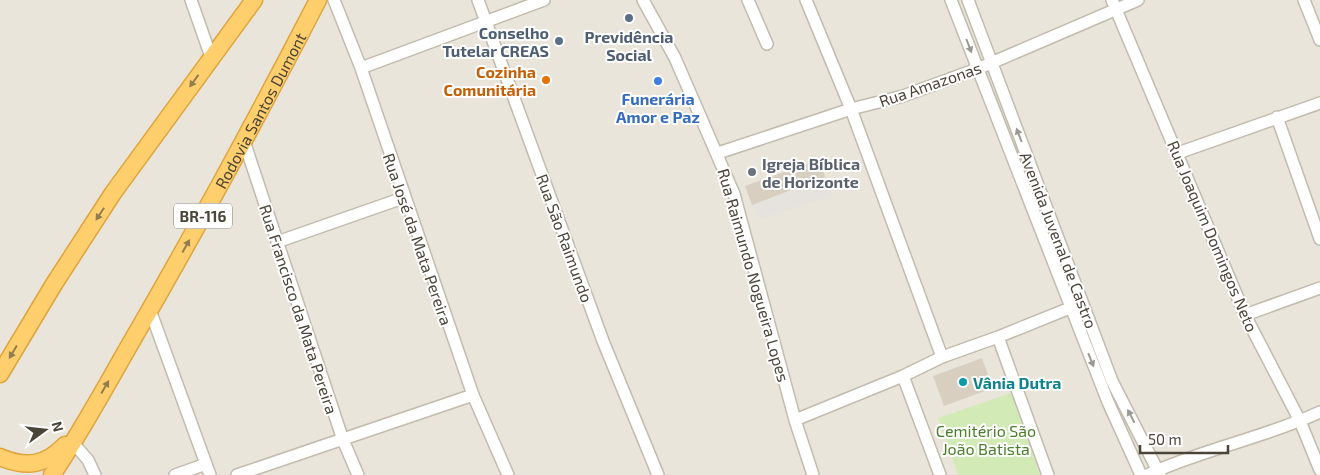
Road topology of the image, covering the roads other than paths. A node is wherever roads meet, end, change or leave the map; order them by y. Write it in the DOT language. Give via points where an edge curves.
graph roads {
  1 [pos="191,0"];
  2 [pos="254,0"];
  3 [pos="318,0"];
  4 [pos="334,0"];
  5 [pos="478,0"];
  6 [pos="544,0"];
  7 [pos="643,0"];
  8 [pos="748,0"];
  9 [pos="806,0"];
  10 [pos="951,0"];
  11 [pos="968,0"];
  12 [pos="1138,0"];
  13 [pos="1304,0"];
  14 [pos="1114,4"];
  15 [pos="486,20"];
  16 [pos="1320,40"];
  17 [pos="767,44"];
  18 [pos="211,57"];
  19 [pos="992,62"];
  20 [pos="361,68"];
  21 [pos="977,69"];
  22 [pos="1320,104"];
  23 [pos="851,109"];
  24 [pos="1277,117"];
  25 [pos="244,141"];
  26 [pos="718,153"];
  27 [pos="1178,153"];
  28 [pos="403,198"];
  29 [pos="1320,239"];
  30 [pos="278,242"];
  31 [pos="1320,288"];
  32 [pos="1070,308"];
  33 [pos="150,310"];
  34 [pos="1245,315"];
  35 [pos="998,337"];
  36 [pos="942,357"];
  37 [pos="0,374"];
  38 [pos="903,376"];
  39 [pos="473,395"];
  40 [pos="1320,412"];
  41 [pos="795,420"];
  42 [pos="1300,421"];
  43 [pos="81,429"];
  44 [pos="343,440"];
  45 [pos="74,444"];
  46 [pos="0,457"];
  47 [pos="208,469"];
  48 [pos="1320,470"];
  49 [pos="1159,472"];
  50 [pos="52,475"];
  51 [pos="95,475"];
  52 [pos="176,475"];
  53 [pos="237,475"];
  54 [pos="358,475"];
  55 [pos="508,475"];
  56 [pos="658,475"];
  57 [pos="813,475"];
  58 [pos="940,475"];
  59 [pos="1048,475"];
  60 [pos="1141,475"];
  61 [pos="1147,475"];
  1 -- 18 [label="street"];
  2 -- 18 [label="highway"];
  3 -- 25 [label="highway, Rodovia Santos Dumont / BR-116"];
  4 -- 20 [label="street, Rua José da Mata Pereira"];
  5 -- 15 [label="street, Rua São Raimundo"];
  6 -- 15 [label="street"];
  7 -- 26 [label="street, Rua Raimundo Nogueira Lopes" via="675,58"];
  8 -- 17 [label="street"];
  9 -- 23 [label="street"];
  10 -- 21 [label="street, Avenida Juvenal de Castro, one-way"];
  11 -- 19 [label="street, Avenida Juvenal de Castro"];
  12 -- 14 [label="street, Rua Amazonas"];
  13 -- 16 [label="street"];
  14 -- 19 [label="street, Rua Amazonas"];
  14 -- 27 [label="street, Rua Joaquim Domingos Neto"];
  15 -- 20 [label="street"];
  15 -- 56 [label="street, Rua São Raimundo" via="603,341"];
  18 -- 37 [label="highway, one-way" via="113,193"];
  19 -- 21 [label="street, Rua Amazonas"];
  49 -- 19 [label="street, Avenida Juvenal de Castro, one-way" via="1112,380"];
  20 -- 28 [label="street, Rua José da Mata Pereira"];
  21 -- 23 [label="street, Rua Amazonas" via="903,96"];
  21 -- 32 [label="street, Avenida Juvenal de Castro"];
  22 -- 24 [label="street"];
  23 -- 26 [label="street, Rua Amazonas"];
  23 -- 36 [label="street"];
  24 -- 27 [label="street"];
  24 -- 29 [label="street"];
  25 -- 30 [label="street, Rua Francisco da Mata Pereira"];
  33 -- 25 [label="highway, Rodovia Santos Dumont / BR-116, one-way"];
  26 -- 41 [label="street, Rua Raimundo Nogueira Lopes" via="734,194"];
  27 -- 34 [label="street, Rua Joaquim Domingos Neto"];
  28 -- 30 [label="street"];
  28 -- 39 [label="street, Rua José da Mata Pereira"];
  30 -- 44 [label="street, Rua Francisco da Mata Pereira"];
  31 -- 34 [label="street"];
  32 -- 35 [label="street"];
  32 -- 60 [label="street, Avenida Juvenal de Castro, one-way"];
  43 -- 33 [label="highway, Rodovia Santos Dumont / BR-116, one-way"];
  33 -- 47 [label="street"];
  34 -- 42 [label="street, Rua Joaquim Domingos Neto"];
  35 -- 36 [label="street"];
  35 -- 59 [label="street"];
  36 -- 38 [label="street"];
  38 -- 41 [label="street"];
  38 -- 58 [label="street"];
  39 -- 44 [label="street"];
  39 -- 55 [label="street, Rua José da Mata Pereira"];
  40 -- 42 [label="street"];
  41 -- 57 [label="street, Rua Raimundo Nogueira Lopes"];
  42 -- 48 [label="street, Rua Joaquim Domingos Neto"];
  42 -- 49 [label="street" via="1209,450"];
  43 -- 45 [label="highway, BR-116"];
  43 -- 46 [label="highway" via="55,456 38,463 22,465"];
  44 -- 53 [label="street"];
  44 -- 54 [label="street, Rua Francisco da Mata Pereira"];
  45 -- 50 [label="highway, BR-116"];
  45 -- 51 [label="street" via="88,460"];
  47 -- 52 [label="street"];
  49 -- 61 [label="street"];
}
